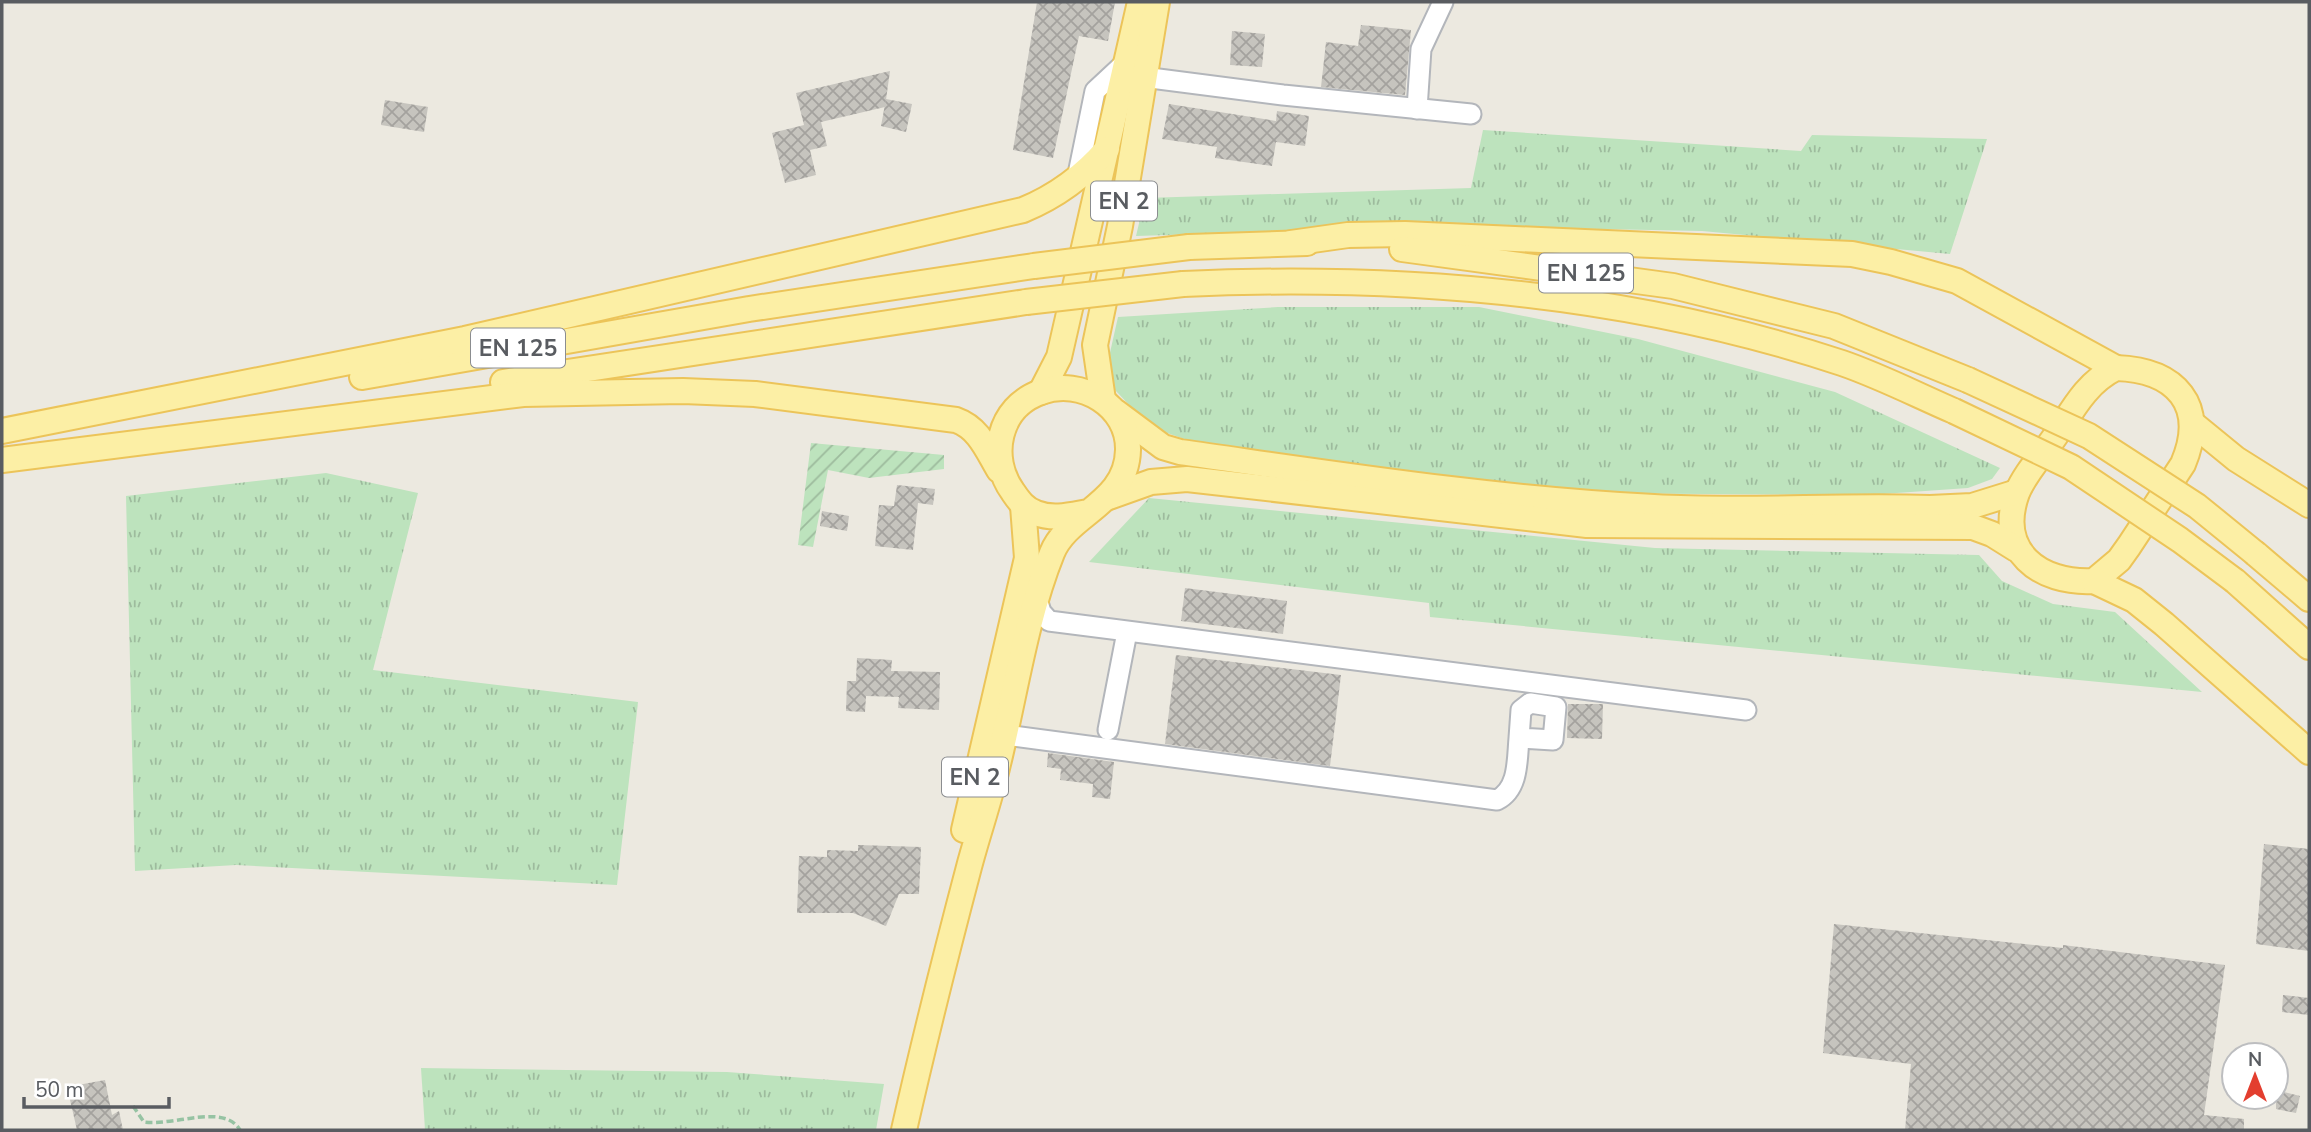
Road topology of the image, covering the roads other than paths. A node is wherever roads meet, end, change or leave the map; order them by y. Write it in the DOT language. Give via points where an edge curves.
graph roads {
  1 [pos="1140,2"];
  2 [pos="1157,2"];
  3 [pos="1443,2"];
  4 [pos="1134,70"];
  5 [pos="1417,109"];
  6 [pos="1471,114"];
  7 [pos="1107,149"];
  8 [pos="1077,179"];
  9 [pos="1291,243"];
  10 [pos="2116,368"];
  11 [pos="1041,391"];
  12 [pos="1110,406"];
  13 [pos="2192,423"];
  14 [pos="2,431"];
  15 [pos="192,435"];
  16 [pos="2,460"];
  17 [pos="2017,492"];
  18 [pos="1017,497"];
  19 [pos="1109,497"];
  20 [pos="2309,505"];
  21 [pos="1088,512"];
  22 [pos="2016,549"];
  23 [pos="2094,581"];
  24 [pos="1037,599"];
  25 [pos="2309,599"];
  26 [pos="1067,624"];
  27 [pos="1127,632"];
  28 [pos="1026,647"];
  29 [pos="2309,647"];
  30 [pos="1746,710"];
  31 [pos="1108,730"];
  32 [pos="1005,735"];
  33 [pos="1520,738"];
  34 [pos="2309,752"];
  35 [pos="924,1050"];
  36 [pos="904,1130"];
  1 -- 4 [label="main road, EN 2"];
  2 -- 4 [label="main road, EN 2"];
  3 -- 5 [label="street" via="1422,49"];
  4 -- 5 [label="street"];
  4 -- 7 [label="main road, EN 2"];
  4 -- 8 [label="street" via="1095,91"];
  4 -- 12 [label="main road, EN 2" via="1120,226 1095,345"];
  5 -- 6 [label="street"];
  7 -- 8 [label="main road"];
  7 -- 11 [label="main road, EN 2" via="1059,357"];
  8 -- 14 [label="main road" via="1044,201 1010,213 465,340"];
  9 -- 10 [label="main road" via="1405,234 1852,254 1957,281"];
  9 -- 14 [label="main road, EN 125, bridge" via="1189,247 1034,266"];
  9 -- 25 [label="main road, EN 125, bridge" via="1409,249 1673,286 1834,326 1969,380 2089,436 2197,506"];
  10 -- 13 [label="main road" via="2148,370 2173,384"];
  10 -- 17 [label="main road" via="2099,376 2084,394"];
  11 -- 12 [label="main road" via="1076,389"];
  11 -- 18 [label="main road, EN 2" via="1022,403 1000,434 1001,472"];
  12 -- 17 [label="main road" via="1163,447 1180,452 1583,503 1930,508 1972,506"];
  12 -- 19 [label="main road, EN 2" via="1125,429 1129,449 1126,468"];
  13 -- 20 [label="main road" via="2236,459"];
  13 -- 23 [label="main road" via="2183,464 2124,553"];
  15 -- 16 [label="main road, EN 125"];
  15 -- 18 [label="main road" via="523,394 755,394 926,415 968,425"];
  15 -- 29 [label="main road, EN 125, bridge" via="610,364 1026,302 1184,284 1401,283 1639,311 1843,363 2071,467 2235,581"];
  17 -- 22 [label="main road" via="2012,524"];
  18 -- 21 [label="main road, EN 2" via="1049,517"];
  18 -- 35 [label="main road, EN 2" via="1027,558 956,866"];
  19 -- 21 [label="main road, EN 2"];
  19 -- 22 [label="main road" via="1151,482 1187,479 1587,525 1973,527"];
  21 -- 24 [label="main road, EN 2" via="1053,550"];
  22 -- 23 [label="main road" via="2042,573 2057,579"];
  23 -- 34 [label="main road" via="2134,600"];
  24 -- 26 [label="street" via="1049,621"];
  24 -- 28 [label="main road, EN 2"];
  26 -- 27 [label="street"];
  26 -- 28 [label="street" via="1047,630"];
  27 -- 30 [label="street"];
  27 -- 31 [label="street"];
  28 -- 32 [label="main road, EN 2"];
  32 -- 33 [label="street" via="1497,800 1508,795 1514,783"];
  32 -- 35 [label="main road, EN 2"];
  35 -- 36 [label="main road, EN 2"];
}
